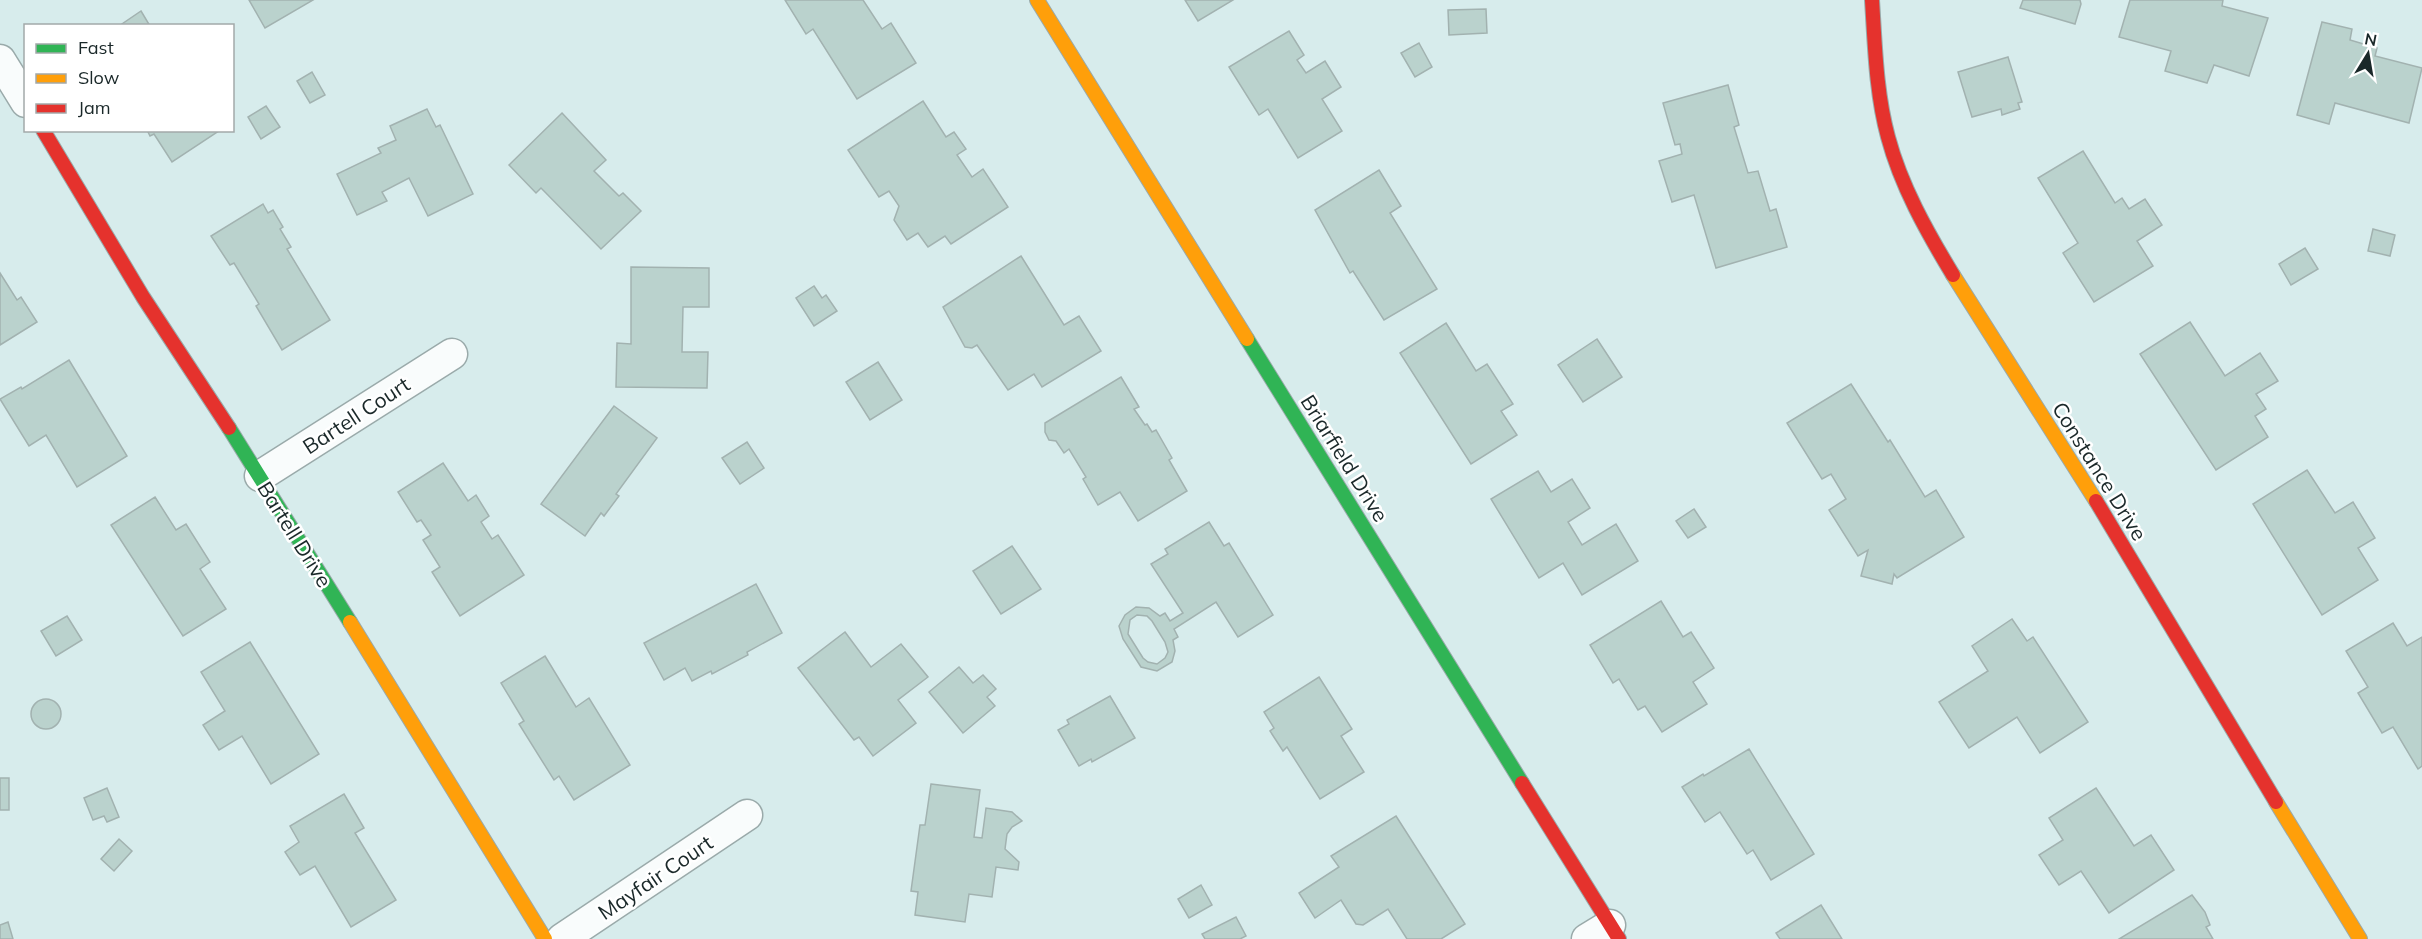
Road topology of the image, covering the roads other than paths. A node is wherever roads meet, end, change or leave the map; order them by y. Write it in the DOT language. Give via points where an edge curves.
graph roads {
  1 [pos="1037,0"];
  2 [pos="1872,0"];
  3 [pos="0,60"];
  4 [pos="24,99"];
  5 [pos="44,132"];
  6 [pos="452,354"];
  7 [pos="260,476"];
  8 [pos="747,815"];
  9 [pos="1605,934"];
  10 [pos="545,939"];
  11 [pos="562,939"];
  12 [pos="2360,939"];
  1 -- 9 [label="street, Briarfield Drive"];
  2 -- 12 [label="street, Constance Drive" via="1877,74 1888,136 1903,182 1951,272 2092,495"];
  3 -- 4 [label="street"];
  5 -- 7 [label="street, Bartell Drive" via="143,297"];
  6 -- 7 [label="street, Bartell Court"];
  7 -- 10 [label="street, Bartell Drive"];
  8 -- 11 [label="street, Mayfair Court"];
}
